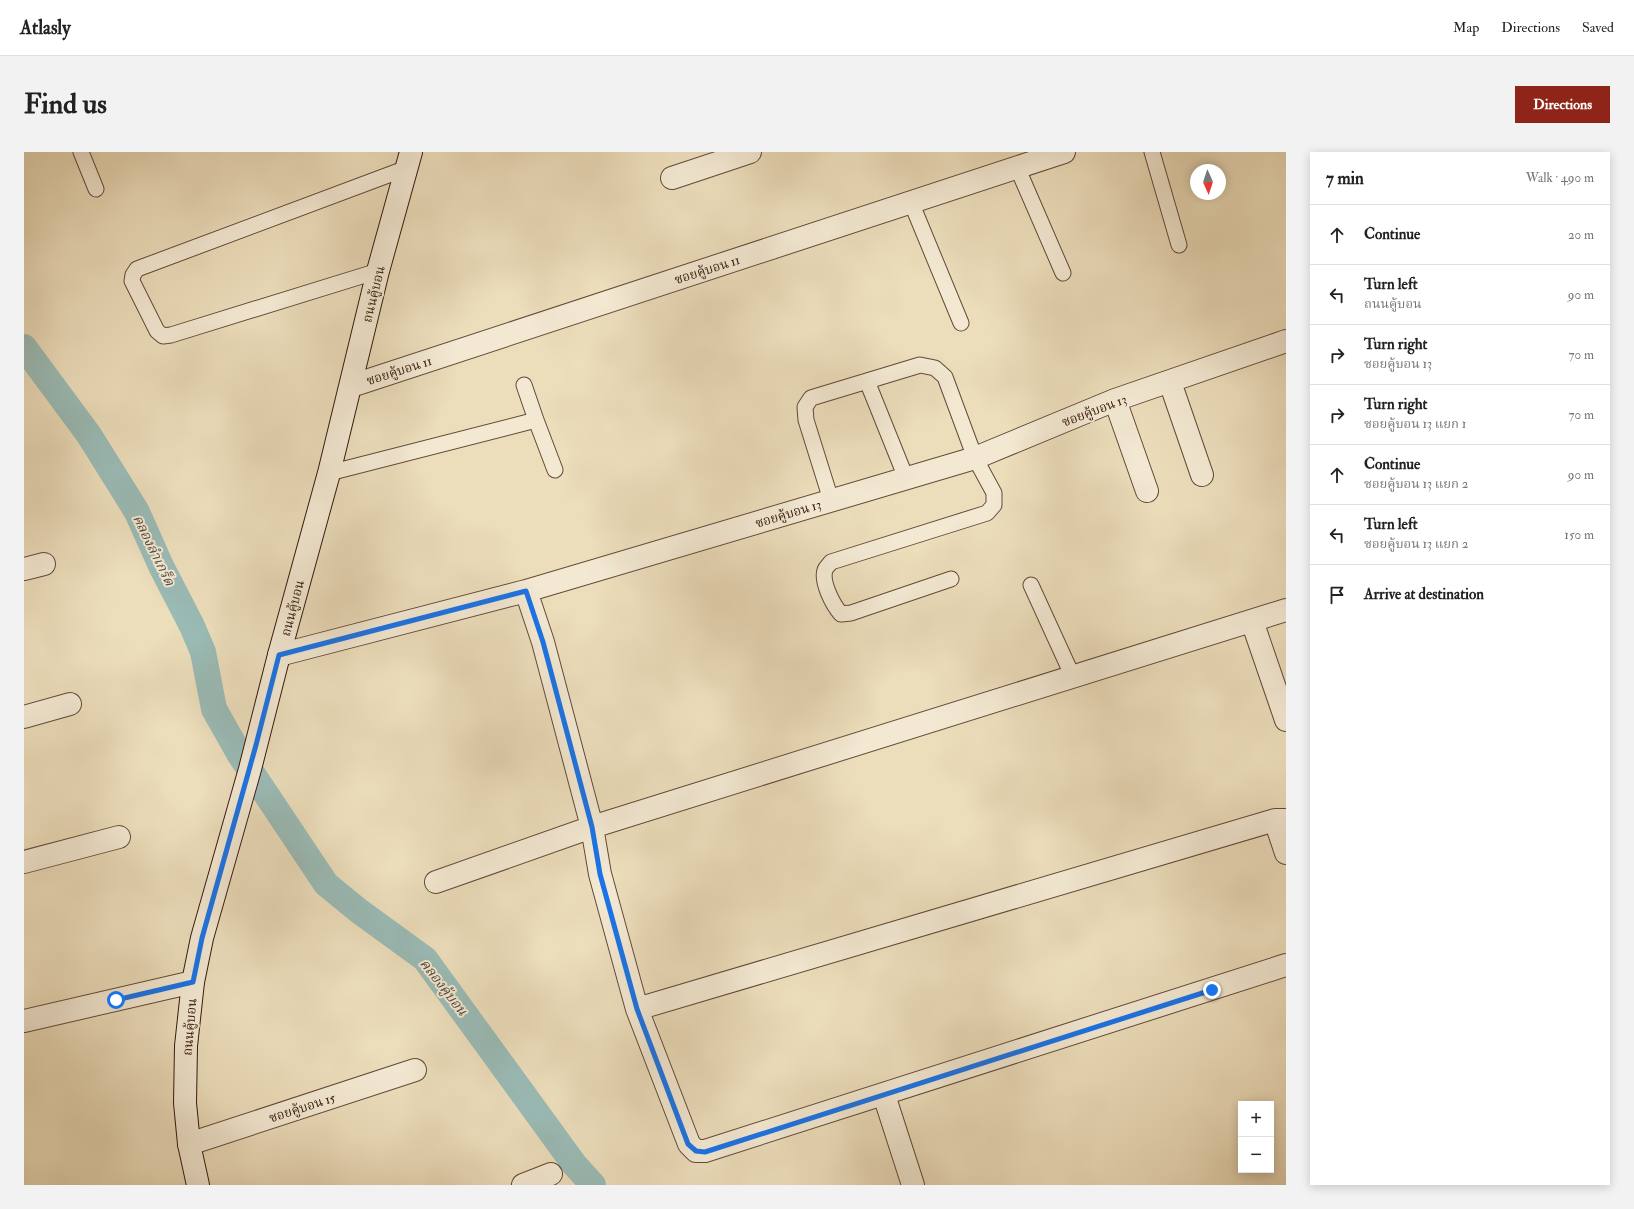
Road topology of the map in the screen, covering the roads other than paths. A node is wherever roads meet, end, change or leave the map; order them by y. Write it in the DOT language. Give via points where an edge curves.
graph roads {
  1 [pos="81,152"];
  2 [pos="750,152"];
  3 [pos="1064,152"];
  4 [pos="1152,152"];
  5 [pos="409,160"];
  6 [pos="1015,160"];
  7 [pos="672,178"];
  8 [pos="96,189"];
  9 [pos="911,202"];
  10 [pos="1179,245"];
  11 [pos="378,272"];
  12 [pos="1063,273"];
  13 [pos="961,323"];
  14 [pos="1286,341"];
  15 [pos="868,381"];
  16 [pos="1170,382"];
  17 [pos="524,385"];
  18 [pos="351,386"];
  19 [pos="1115,400"];
  20 [pos="536,420"];
  21 [pos="975,458"];
  22 [pos="555,470"];
  23 [pos="329,473"];
  24 [pos="1202,475"];
  25 [pos="906,478"];
  26 [pos="1147,491"];
  27 [pos="831,500"];
  28 [pos="951,579"];
  29 [pos="1031,585"];
  30 [pos="526,591"];
  31 [pos="1286,610"];
  32 [pos="1252,621"];
  33 [pos="279,655"];
  34 [pos="1073,677"];
  35 [pos="70,704"];
  36 [pos="24,717"];
  37 [pos="1286,720"];
  38 [pos="1280,820"];
  39 [pos="592,827"];
  40 [pos="119,837"];
  41 [pos="1286,853"];
  42 [pos="24,862"];
  43 [pos="436,882"];
  44 [pos="1286,966"];
  45 [pos="193,982"];
  46 [pos="637,1009"];
  47 [pos="24,1021"];
  48 [pos="415,1070"];
  49 [pos="884,1095"];
  50 [pos="189,1144"];
  51 [pos="551,1174"];
  52 [pos="198,1185"];
  53 [pos="523,1185"];
  54 [pos="913,1185"];
  1 -- 8 [label="lane"];
  2 -- 7 [label="street"];
  3 -- 6 [label="street, ซอยคู้บอน 11"];
  4 -- 10 [label="lane"];
  5 -- 11 [label="street, ถนนคู้บอน"];
  5 -- 11 [label="lane" via="137,269 132,281 157,331 163,336"];
  6 -- 9 [label="street, ซอยคู้บอน 11"];
  6 -- 12 [label="lane"];
  9 -- 13 [label="lane"];
  9 -- 18 [label="street, ซอยคู้บอน 11"];
  11 -- 18 [label="street, ถนนคู้บอน"];
  14 -- 16 [label="street, ซอยคู้บอน 13"];
  15 -- 21 [label="lane" via="920,365 935,368 945,377"];
  15 -- 25 [label="lane"];
  15 -- 27 [label="lane" via="811,398 805,407 806,420"];
  16 -- 19 [label="street, ซอยคู้บอน 13"];
  16 -- 24 [label="street"];
  17 -- 20 [label="lane"];
  18 -- 23 [label="street, ถนนคู้บอน"];
  19 -- 21 [label="street, ซอยคู้บอน 13"];
  19 -- 26 [label="street"];
  20 -- 22 [label="lane"];
  20 -- 23 [label="lane"];
  21 -- 25 [label="street, ซอยคู้บอน 13"];
  21 -- 28 [label="lane" via="994,494 994,506 988,513 831,562 825,568 824,577 834,606 841,614 851,613"];
  23 -- 33 [label="street, ถนนคู้บอน"];
  25 -- 27 [label="street, ซอยคู้บอน 13"];
  27 -- 30 [label="street, ซอยคู้บอน 13"];
  29 -- 34 [label="lane"];
  30 -- 33 [label="street, ซอยคู้บอน 13"];
  30 -- 39 [label="street" via="543,642"];
  31 -- 32 [label="street"];
  32 -- 34 [label="street"];
  32 -- 37 [label="street"];
  33 -- 45 [label="street, ถนนคู้บอน" via="202,938"];
  34 -- 39 [label="street"];
  35 -- 36 [label="street"];
  38 -- 41 [label="street"];
  38 -- 46 [label="street"];
  39 -- 43 [label="street"];
  39 -- 46 [label="street" via="600,874"];
  40 -- 42 [label="street"];
  44 -- 49 [label="street"];
  45 -- 47 [label="street"];
  45 -- 50 [label="street, ถนนคู้บอน" via="186,1046 185,1103"];
  46 -- 49 [label="street" via="688,1144 696,1151 705,1152"];
  48 -- 50 [label="street, ซอยคู้บอน 15"];
  49 -- 54 [label="street"];
  50 -- 52 [label="street, ถนนคู้บอน"];
  51 -- 53 [label="street"];
}
